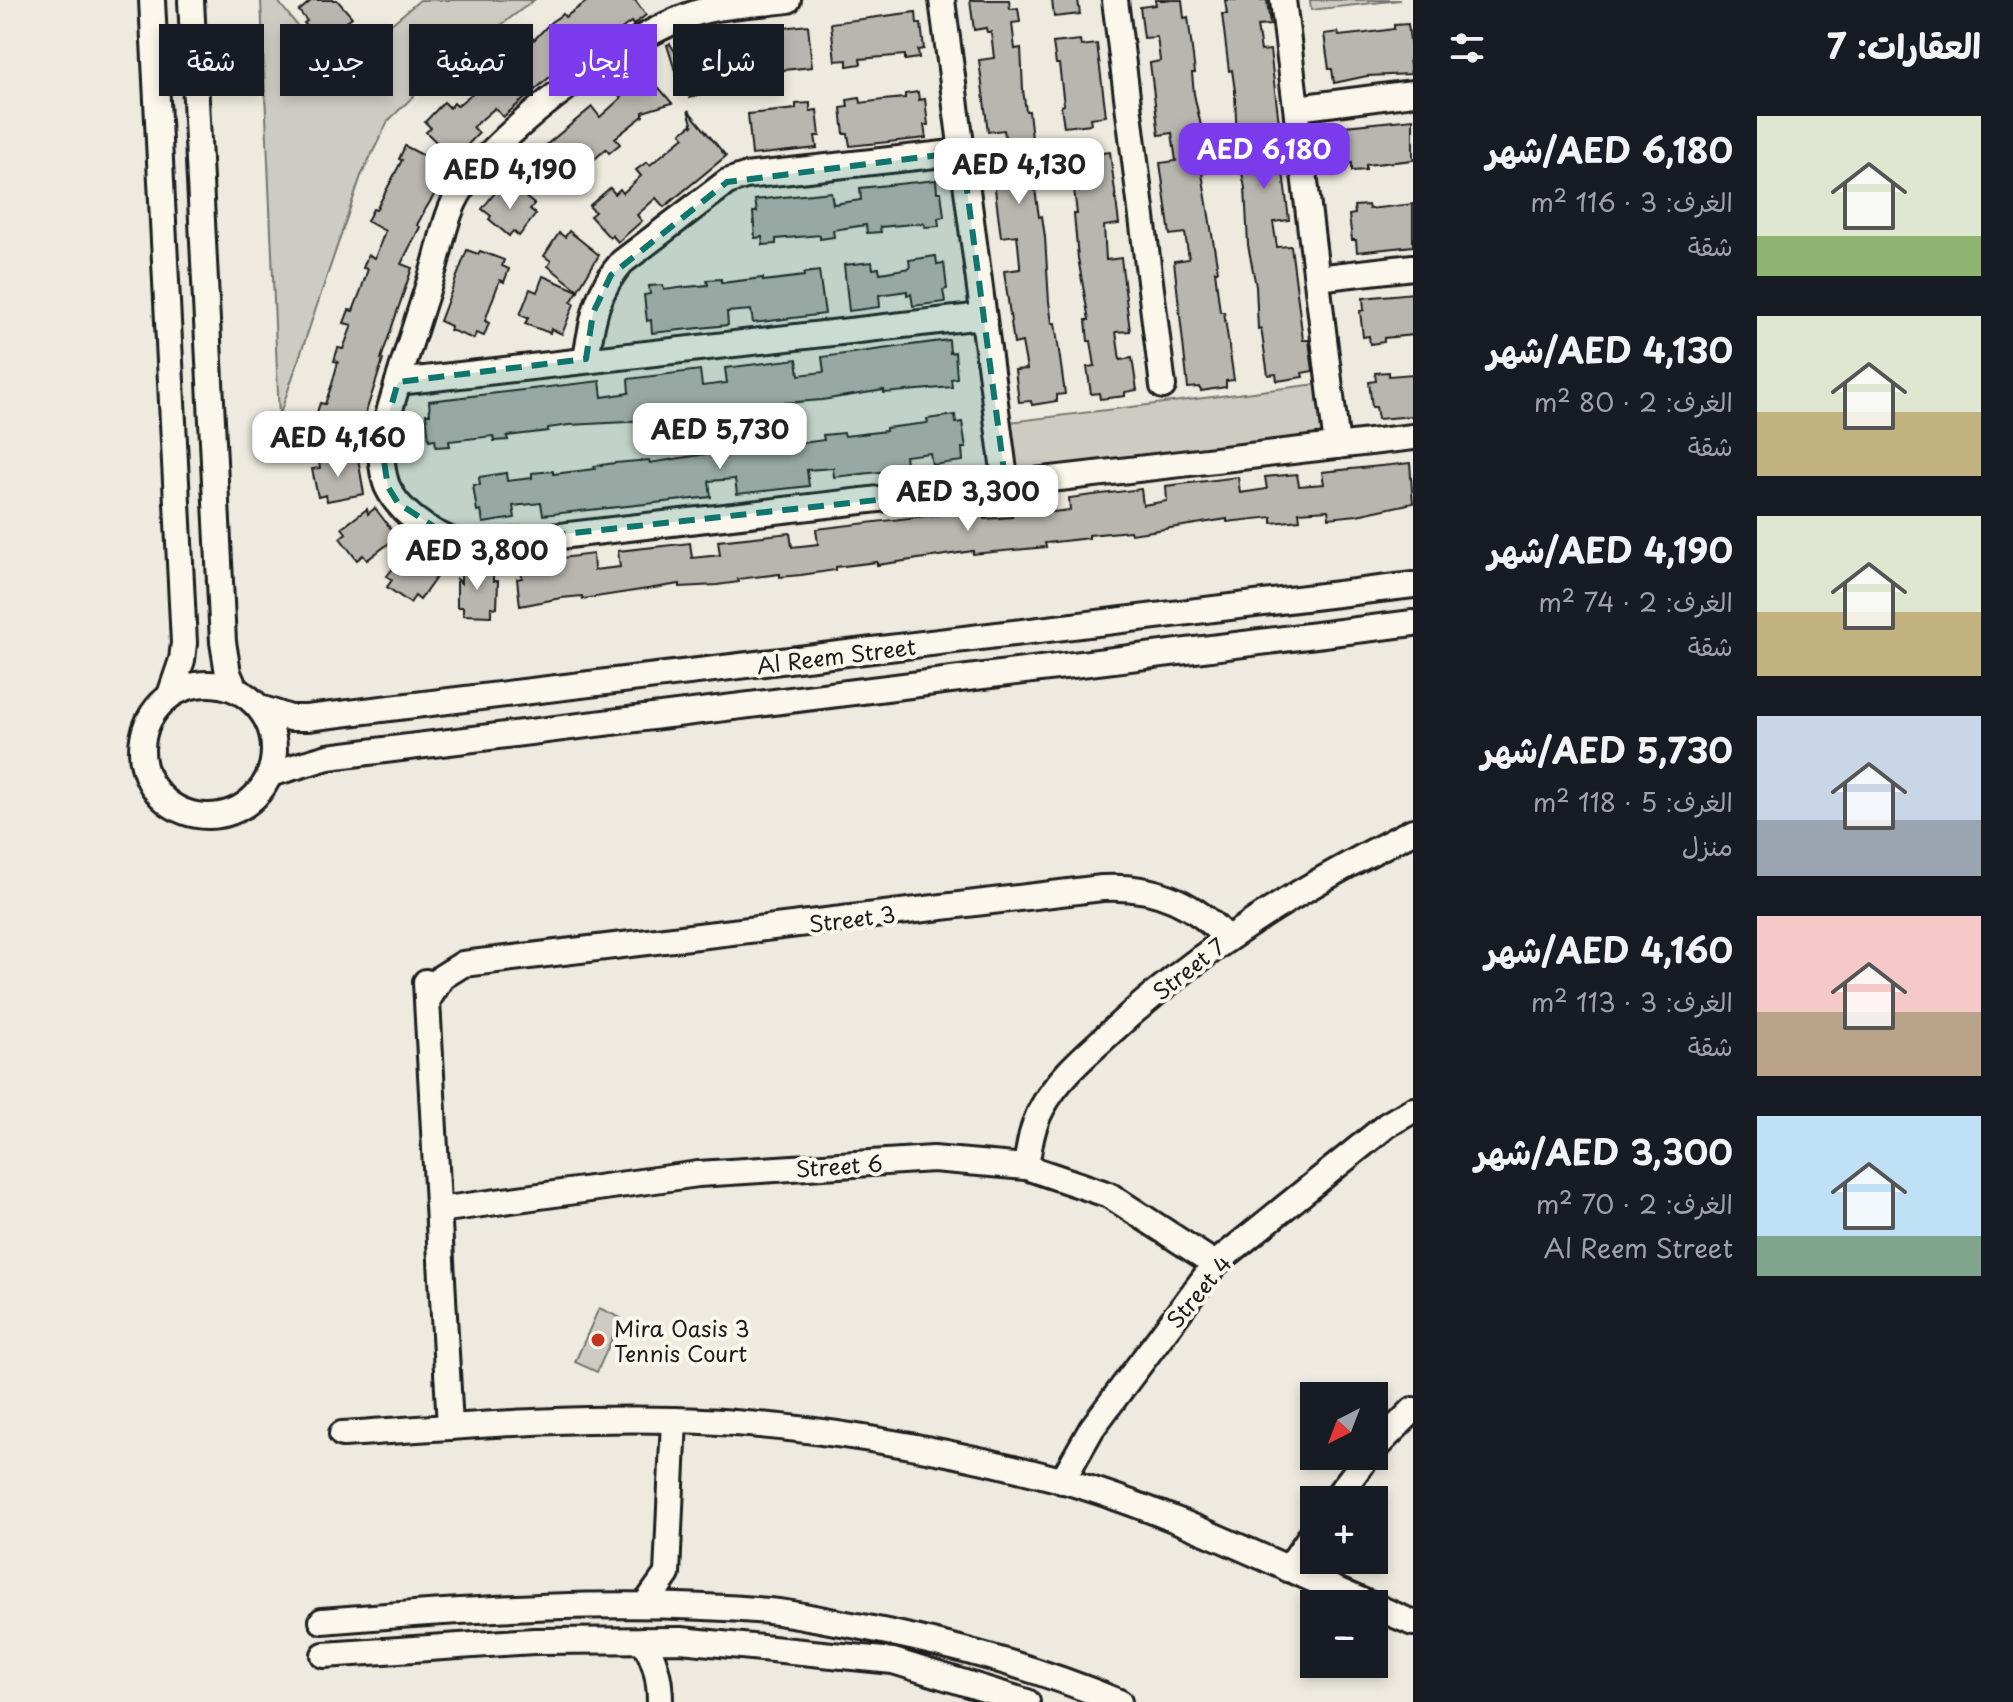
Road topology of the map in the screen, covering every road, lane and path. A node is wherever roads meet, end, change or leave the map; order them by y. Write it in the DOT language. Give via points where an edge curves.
graph roads {
  1 [pos="152,0"];
  2 [pos="191,0"];
  3 [pos="788,0"];
  4 [pos="942,0"];
  5 [pos="1115,0"];
  6 [pos="1283,0"];
  7 [pos="1413,93"];
  8 [pos="1297,108"];
  9 [pos="962,152"];
  10 [pos="1413,267"];
  11 [pos="1317,278"];
  12 [pos="983,316"];
  13 [pos="586,359"];
  14 [pos="398,382"];
  15 [pos="1163,386"];
  16 [pos="1413,437"];
  17 [pos="1337,446"];
  18 [pos="1006,486"];
  19 [pos="1413,585"];
  20 [pos="1413,623"];
  21 [pos="235,689"];
  22 [pos="170,695"];
  23 [pos="260,708"];
  24 [pos="270,774"];
  25 [pos="1413,831"];
  26 [pos="1226,938"];
  27 [pos="1413,1110"];
  28 [pos="1026,1167"];
  29 [pos="439,1210"];
  30 [pos="1215,1264"];
  31 [pos="1413,1410"];
  32 [pos="674,1420"];
  33 [pos="450,1427"];
  34 [pos="342,1434"];
  35 [pos="1388,1435"];
  36 [pos="1357,1470"];
  37 [pos="1062,1481"];
  38 [pos="1345,1486"];
  39 [pos="1300,1551"];
  40 [pos="1288,1569"];
  41 [pos="667,1574"];
  42 [pos="1336,1590"];
  43 [pos="645,1605"];
  44 [pos="532,1606"];
  45 [pos="689,1606"];
  46 [pos="463,1610"];
  47 [pos="1388,1612"];
  48 [pos="322,1621"];
  49 [pos="1413,1623"];
  50 [pos="643,1640"];
  51 [pos="681,1640"];
  52 [pos="534,1641"];
  53 [pos="466,1645"];
  54 [pos="324,1655"];
  55 [pos="985,1655"];
  56 [pos="893,1661"];
  57 [pos="660,1690"];
  58 [pos="1001,1694"];
  59 [pos="1108,1697"];
  60 [pos="1027,1702"];
  1 -- 22 [label="street" via="184,643"];
  2 -- 21 [label="street" via="223,642"];
  3 -- 14 [label="street" via="703,11 667,25 566,89 499,144 452,206"];
  4 -- 9 [label="street"];
  5 -- 15 [label="street"];
  6 -- 8 [label="street"];
  7 -- 8 [label="street"];
  8 -- 11 [label="street"];
  9 -- 12 [label="street"];
  9 -- 13 [label="street" via="727,182 611,275 593,313"];
  10 -- 11 [label="street"];
  11 -- 17 [label="street"];
  12 -- 13 [label="street"];
  12 -- 18 [label="street"];
  13 -- 14 [label="street"];
  14 -- 18 [label="street" via="381,442 388,487 424,525 462,545"];
  16 -- 17 [label="street"];
  17 -- 18 [label="street"];
  19 -- 23 [label="street, Al Reem Street" via="307,718"];
  20 -- 24 [label="street, Al Reem Street" via="344,755"];
  21 -- 22 [label="street" via="202,683"];
  21 -- 23 [label="street"];
  22 -- 24 [label="street" via="151,714 143,735 141,757 160,796 178,810 221,816 259,794"];
  23 -- 24 [label="street" via="274,740"];
  25 -- 26 [label="street, Street 7" via="1309,885"];
  26 -- 28 [label="street, Street 7" via="1153,995 1061,1081 1038,1118"];
  26 -- 29 [label="street, Street 3" via="1179,901 1120,887 463,964 442,977 429,998"];
  27 -- 30 [label="street, Street 4" via="1387,1125"];
  28 -- 29 [label="street, Street 6" via="933,1159 698,1174"];
  28 -- 30 [label="street, Street 6" via="1109,1195"];
  29 -- 33 [label="street"];
  30 -- 37 [label="street, Street 4" via="1092,1428"];
  31 -- 35 [label="street"];
  32 -- 33 [label="street"];
  32 -- 37 [label="street" via="759,1425 915,1447"];
  32 -- 41 [label="street"];
  33 -- 34 [label="street"];
  36 -- 38 [label="street"];
  37 -- 40 [label="street"];
  39 -- 40 [label="street"];
  40 -- 42 [label="street"];
  41 -- 43 [label="street"];
  41 -- 45 [label="street"];
  43 -- 44 [label="street"];
  43 -- 45 [label="street"];
  44 -- 46 [label="street"];
  44 -- 52 [label="street"];
  45 -- 55 [label="street" via="772,1611 915,1636"];
  46 -- 48 [label="street"];
  46 -- 53 [label="street"];
  47 -- 49 [label="street"];
  50 -- 51 [label="street"];
  50 -- 52 [label="street"];
  50 -- 57 [label="street"];
  51 -- 56 [label="street"];
  51 -- 57 [label="street"];
  52 -- 53 [label="street"];
  53 -- 54 [label="street"];
  55 -- 56 [label="street" via="978,1666 968,1668 919,1655"];
  55 -- 59 [label="street"];
  56 -- 58 [label="street"];
  58 -- 59 [label="street" via="1004,1682 1017,1676 1078,1696"];
  58 -- 60 [label="street"];
}
